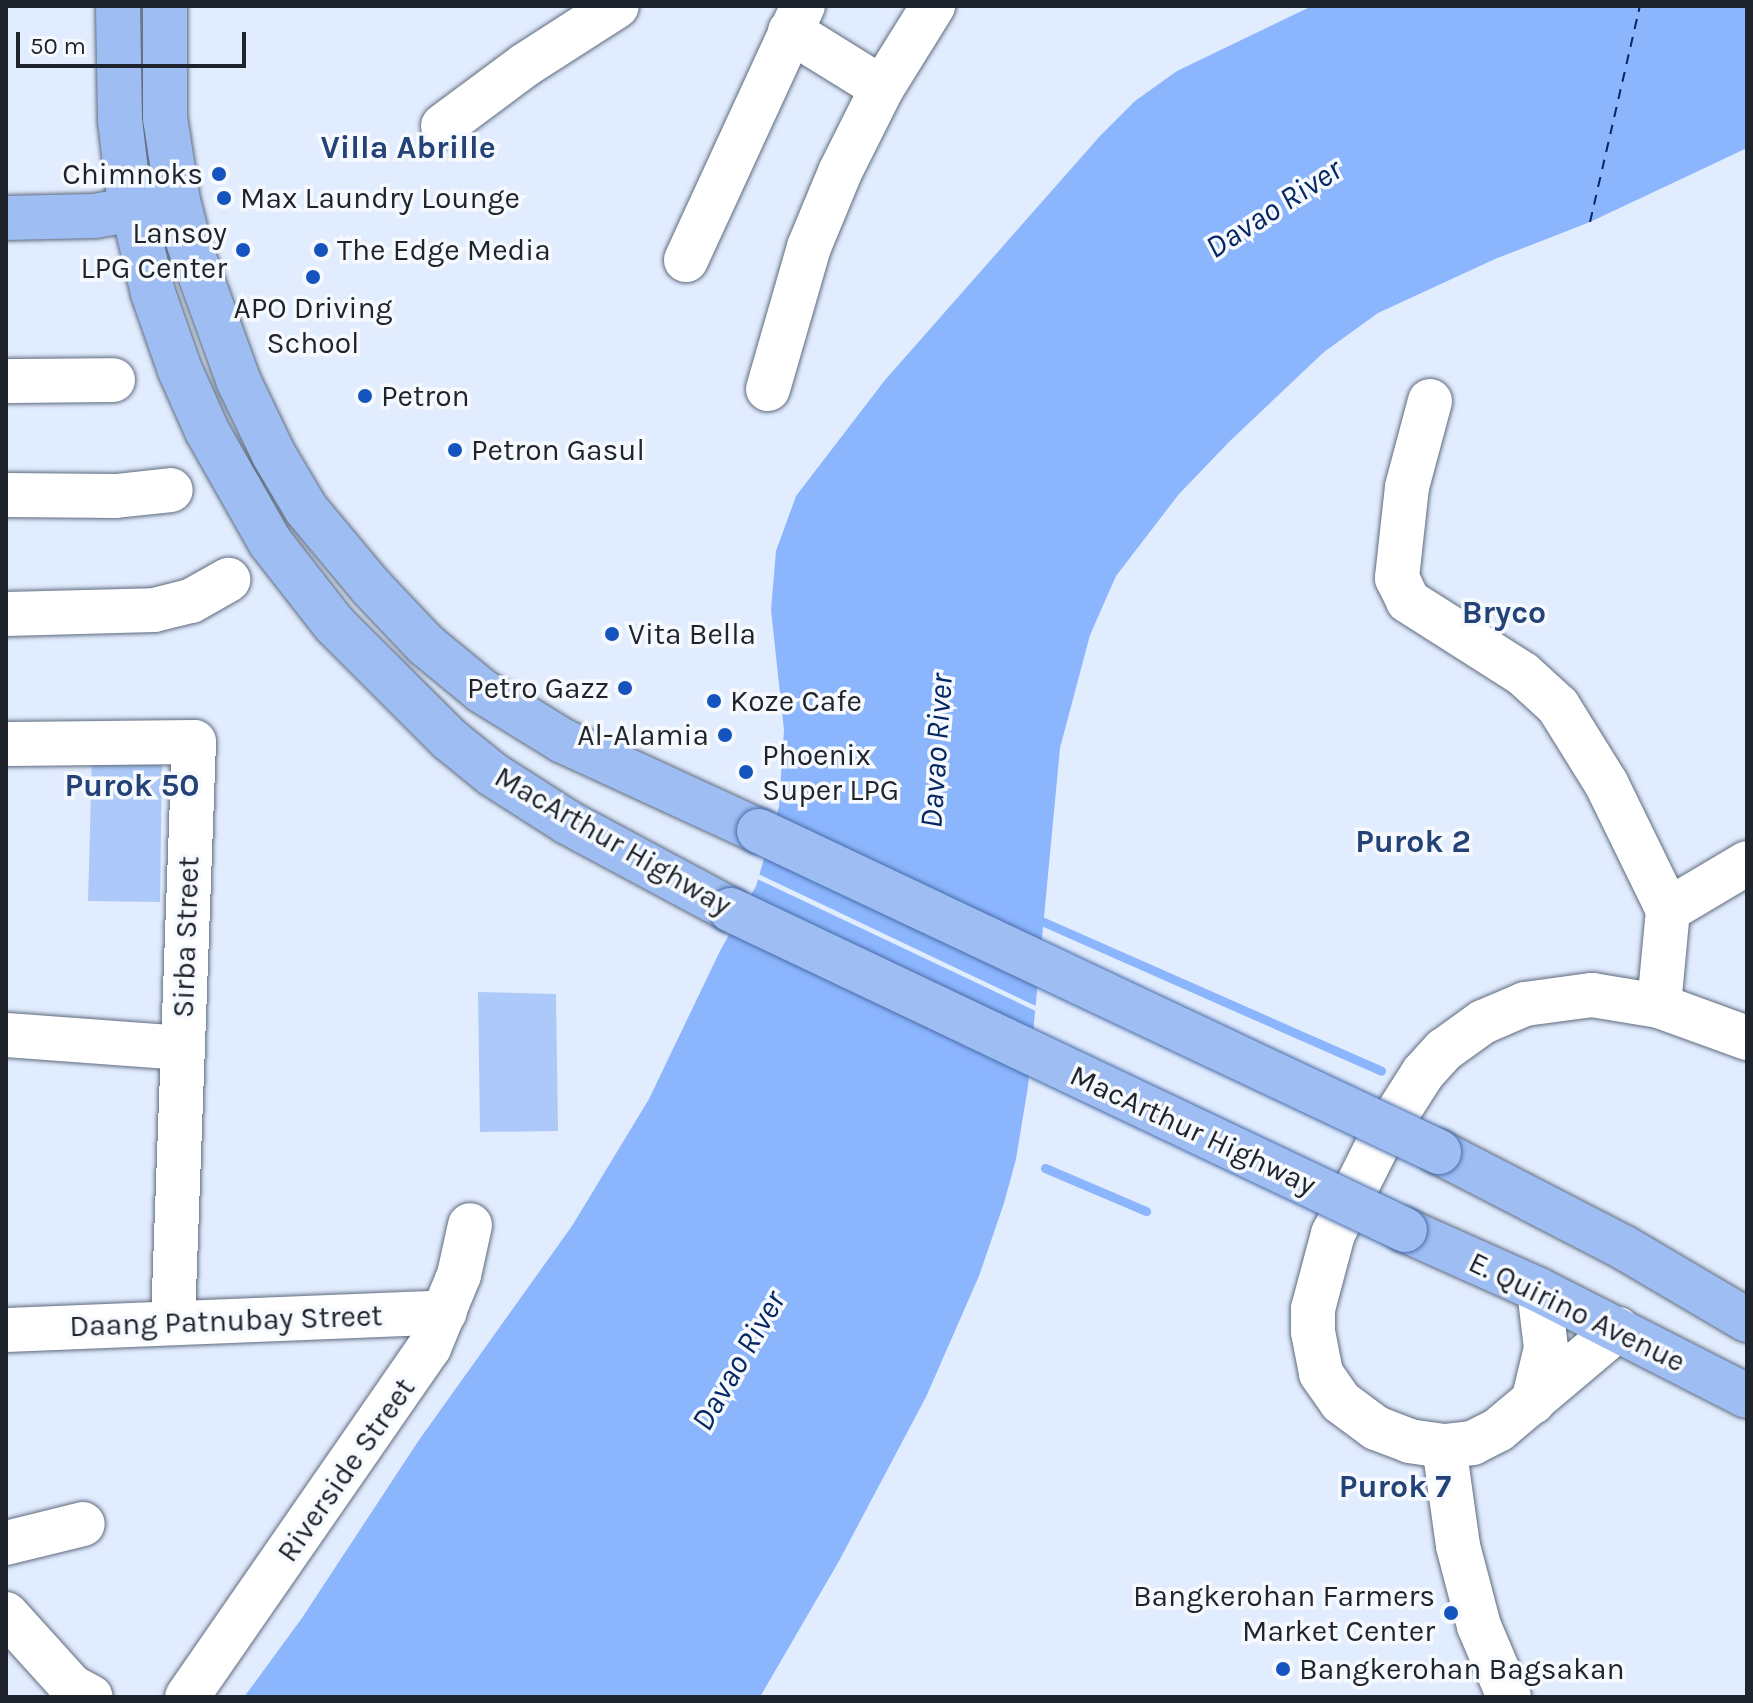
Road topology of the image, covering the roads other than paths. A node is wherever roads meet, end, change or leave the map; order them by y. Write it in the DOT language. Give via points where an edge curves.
graph roads {
  1 [pos="118,6"];
  2 [pos="165,6"];
  3 [pos="617,6"];
  4 [pos="933,6"];
  5 [pos="797,18"];
  6 [pos="882,88"];
  7 [pos="443,126"];
  8 [pos="178,201"];
  9 [pos="132,210"];
  10 [pos="6,218"];
  11 [pos="686,260"];
  12 [pos="113,380"];
  13 [pos="6,381"];
  14 [pos="768,389"];
  15 [pos="1430,401"];
  16 [pos="171,490"];
  17 [pos="6,495"];
  18 [pos="228,580"];
  19 [pos="6,614"];
  20 [pos="6,744"];
  21 [pos="1747,863"];
  22 [pos="1668,910"];
  23 [pos="1659,1006"];
  24 [pos="6,1035"];
  25 [pos="1747,1038"];
  26 [pos="182,1048"];
  27 [pos="470,1225"];
  28 [pos="1405,1230"];
  29 [pos="1539,1290"];
  30 [pos="445,1312"];
  31 [pos="1747,1320"];
  32 [pos="173,1321"];
  33 [pos="1618,1329"];
  34 [pos="6,1330"];
  35 [pos="1747,1396"];
  36 [pos="1533,1402"];
  37 [pos="1444,1446"];
  38 [pos="83,1524"];
  39 [pos="6,1543"];
  40 [pos="6,1614"];
  41 [pos="91,1697"];
  42 [pos="187,1697"];
  43 [pos="1509,1697"];
  1 -- 9 [label="main road, MacArthur Highway" via="120,120"];
  2 -- 8 [label="main road, MacArthur Highway" via="165,118"];
  3 -- 7 [label="street"];
  4 -- 6 [label="street"];
  5 -- 6 [label="street"];
  5 -- 11 [label="street"];
  6 -- 14 [label="street" via="809,247"];
  8 -- 9 [label="main road"];
  8 -- 31 [label="main road, MacArthur Highway, bridge" via="199,280 239,382 306,509 426,645 482,691 601,759 1439,1152 1623,1247"];
  9 -- 10 [label="main road"];
  9 -- 28 [label="main road, MacArthur Highway, bridge" via="166,334 207,431 270,542 334,624 449,739 492,774 567,822 731,910"];
  12 -- 13 [label="street"];
  15 -- 22 [label="street" via="1407,487 1397,578 1408,601 1523,674 1558,706 1606,783"];
  16 -- 17 [label="street" via="116,496"];
  18 -- 19 [label="street" via="191,601 154,610"];
  20 -- 26 [label="street, Sirba Street" via="194,742"];
  21 -- 22 [label="street"];
  22 -- 23 [label="street"];
  23 -- 25 [label="street"];
  23 -- 37 [label="street" via="1592,995 1565,997 1525,1004 1483,1022 1423,1073 1355,1187 1324,1259 1313,1309 1321,1373 1341,1402 1376,1428"];
  24 -- 26 [label="street"];
  26 -- 32 [label="street, Sirba Street"];
  27 -- 30 [label="street, Riverside Street"];
  28 -- 29 [label="main road, E. Quirino Avenue"];
  29 -- 33 [label="main road, E. Quirino Avenue"];
  29 -- 36 [label="street" via="1546,1348"];
  30 -- 32 [label="street, Daang Patnubay Street"];
  30 -- 42 [label="street, Riverside Street" via="393,1404"];
  32 -- 34 [label="street, Daang Patnubay Street"];
  33 -- 35 [label="main road, E. Quirino Avenue"];
  33 -- 36 [label="street"];
  36 -- 37 [label="street" via="1485,1438"];
  37 -- 43 [label="street" via="1458,1546 1479,1626"];
  38 -- 39 [label="street"];
  40 -- 41 [label="street" via="72,1687"];
}
